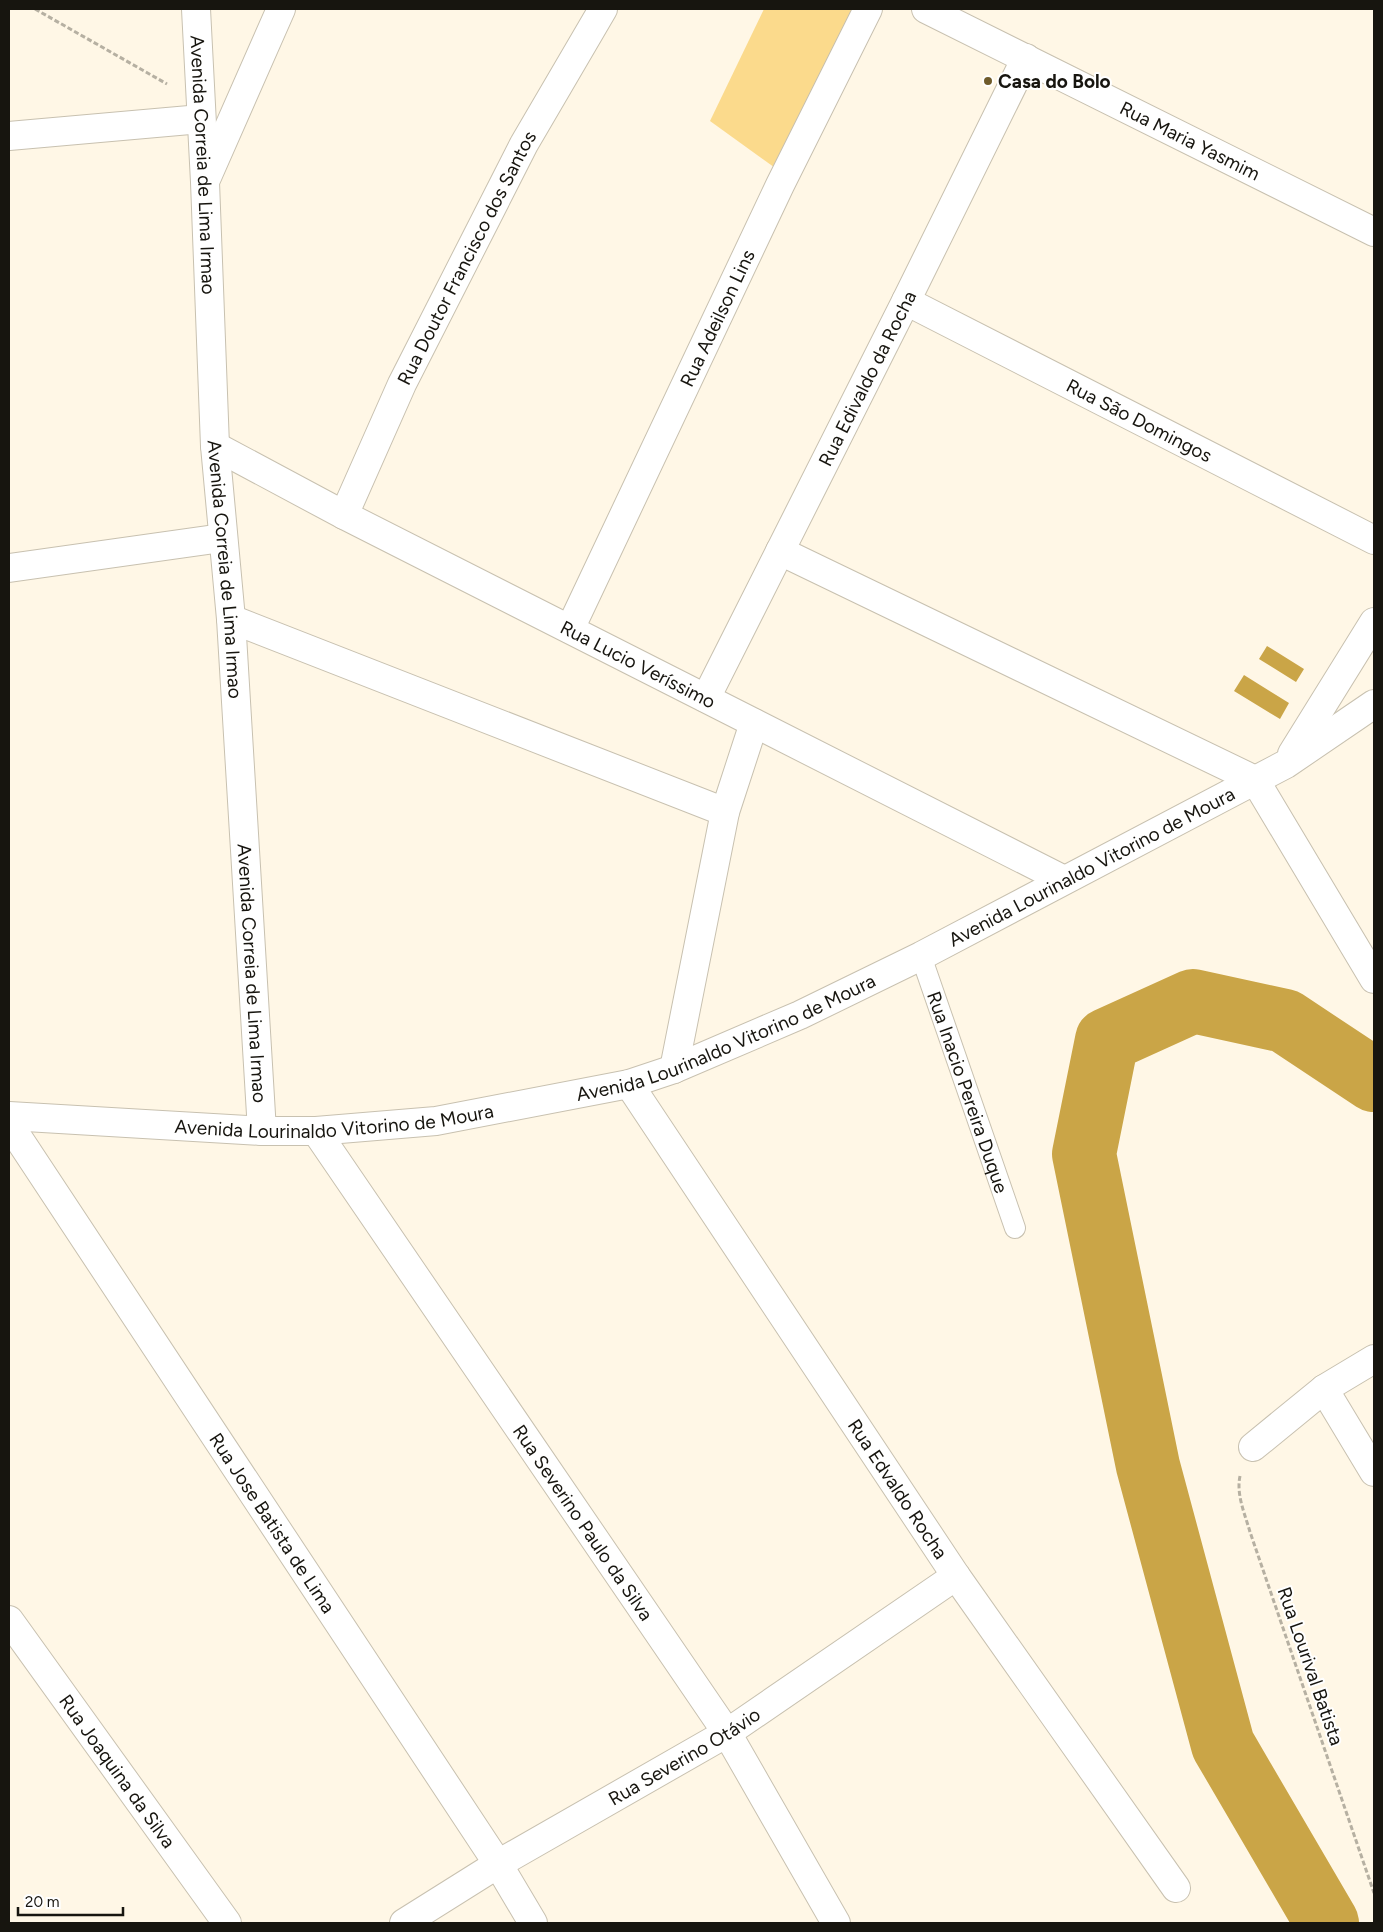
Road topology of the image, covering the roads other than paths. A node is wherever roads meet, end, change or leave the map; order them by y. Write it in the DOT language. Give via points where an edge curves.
graph roads {
  1 [pos="196,9"];
  2 [pos="281,9"];
  3 [pos="602,9"];
  4 [pos="868,9"];
  5 [pos="926,9"];
  6 [pos="1026,58"];
  7 [pos="201,111"];
  8 [pos="9,136"];
  9 [pos="205,182"];
  10 [pos="1374,232"];
  11 [pos="906,301"];
  12 [pos="215,446"];
  13 [pos="344,515"];
  14 [pos="222,538"];
  15 [pos="1374,540"];
  16 [pos="780,551"];
  17 [pos="9,568"];
  18 [pos="231,619"];
  19 [pos="1374,622"];
  20 [pos="570,629"];
  21 [pos="706,698"];
  22 [pos="1374,704"];
  23 [pos="754,723"];
  24 [pos="1286,764"];
  25 [pos="1255,780"];
  26 [pos="725,812"];
  27 [pos="1064,880"];
  28 [pos="921,956"];
  29 [pos="1374,979"];
  30 [pos="674,1068"];
  31 [pos="629,1084"];
  32 [pos="9,1116"];
  33 [pos="9,1124"];
  34 [pos="262,1131"];
  35 [pos="316,1131"];
  36 [pos="1015,1228"];
  37 [pos="1374,1360"];
  38 [pos="1324,1389"];
  39 [pos="1253,1448"];
  40 [pos="1374,1472"];
  41 [pos="956,1576"];
  42 [pos="9,1620"];
  43 [pos="727,1733"];
  44 [pos="498,1864"];
  45 [pos="1176,1888"];
  46 [pos="227,1923"];
  47 [pos="404,1923"];
  48 [pos="533,1923"];
  49 [pos="836,1923"];
  1 -- 7 [label="street, Avenida Correia de Lima Irmao"];
  2 -- 9 [label="street"];
  3 -- 13 [label="street, Rua Doutor Francisco dos Santos" via="524,144 402,384"];
  4 -- 20 [label="street, Rua Adeilson Lins" via="780,185"];
  5 -- 6 [label="street, Rua Maria Yasmim"];
  6 -- 10 [label="street, Rua Maria Yasmim"];
  6 -- 11 [label="street, Rua Edivaldo da Rocha"];
  7 -- 8 [label="street"];
  7 -- 9 [label="street, Avenida Correia de Lima Irmao"];
  9 -- 12 [label="street, Avenida Correia de Lima Irmao"];
  11 -- 15 [label="street, Rua São Domingos"];
  11 -- 16 [label="street, Rua Edivaldo da Rocha"];
  12 -- 13 [label="street, Rua Lucio Veríssimo"];
  12 -- 14 [label="street, Avenida Correia de Lima Irmao"];
  13 -- 20 [label="street, Rua Lucio Veríssimo"];
  14 -- 17 [label="street"];
  14 -- 18 [label="street, Avenida Correia de Lima Irmao"];
  16 -- 21 [label="street, Rua Edivaldo da Rocha"];
  16 -- 25 [label="street"];
  18 -- 26 [label="street"];
  18 -- 34 [label="street, Avenida Correia de Lima Irmao"];
  19 -- 24 [label="street"];
  20 -- 21 [label="street, Rua Lucio Veríssimo"];
  21 -- 23 [label="street, Rua Lucio Veríssimo"];
  22 -- 24 [label="street, Avenida Lourinaldo Vitorino de Moura"];
  23 -- 26 [label="street"];
  23 -- 27 [label="street, Rua Lucio Veríssimo"];
  24 -- 25 [label="street, Avenida Lourinaldo Vitorino de Moura"];
  25 -- 27 [label="street, Avenida Lourinaldo Vitorino de Moura"];
  25 -- 29 [label="street"];
  26 -- 30 [label="street"];
  27 -- 28 [label="street, Avenida Lourinaldo Vitorino de Moura"];
  28 -- 30 [label="street, Avenida Lourinaldo Vitorino de Moura" via="800,1015"];
  28 -- 36 [label="lane, Rua Inacio Pereira Duque"];
  30 -- 31 [label="street, Avenida Lourinaldo Vitorino de Moura"];
  31 -- 35 [label="street, Avenida Lourinaldo Vitorino de Moura" via="436,1121"];
  31 -- 41 [label="street, Rua Edvaldo Rocha"];
  32 -- 34 [label="street, Avenida Lourinaldo Vitorino de Moura"];
  33 -- 44 [label="street, Rua Jose Batista de Lima"];
  34 -- 35 [label="street, Avenida Lourinaldo Vitorino de Moura"];
  35 -- 43 [label="street, Rua Severino Paulo da Silva"];
  37 -- 38 [label="street"];
  38 -- 39 [label="street"];
  38 -- 40 [label="street"];
  41 -- 43 [label="street, Rua Severino Otávio"];
  41 -- 45 [label="street, Rua Edvaldo Rocha"];
  42 -- 46 [label="street, Rua Joaquina da Silva"];
  43 -- 44 [label="street, Rua Severino Otávio"];
  43 -- 49 [label="street, Rua Severino Paulo da Silva"];
  44 -- 47 [label="street, Rua Severino Otávio"];
  44 -- 48 [label="street, Rua Jose Batista de Lima"];
}
